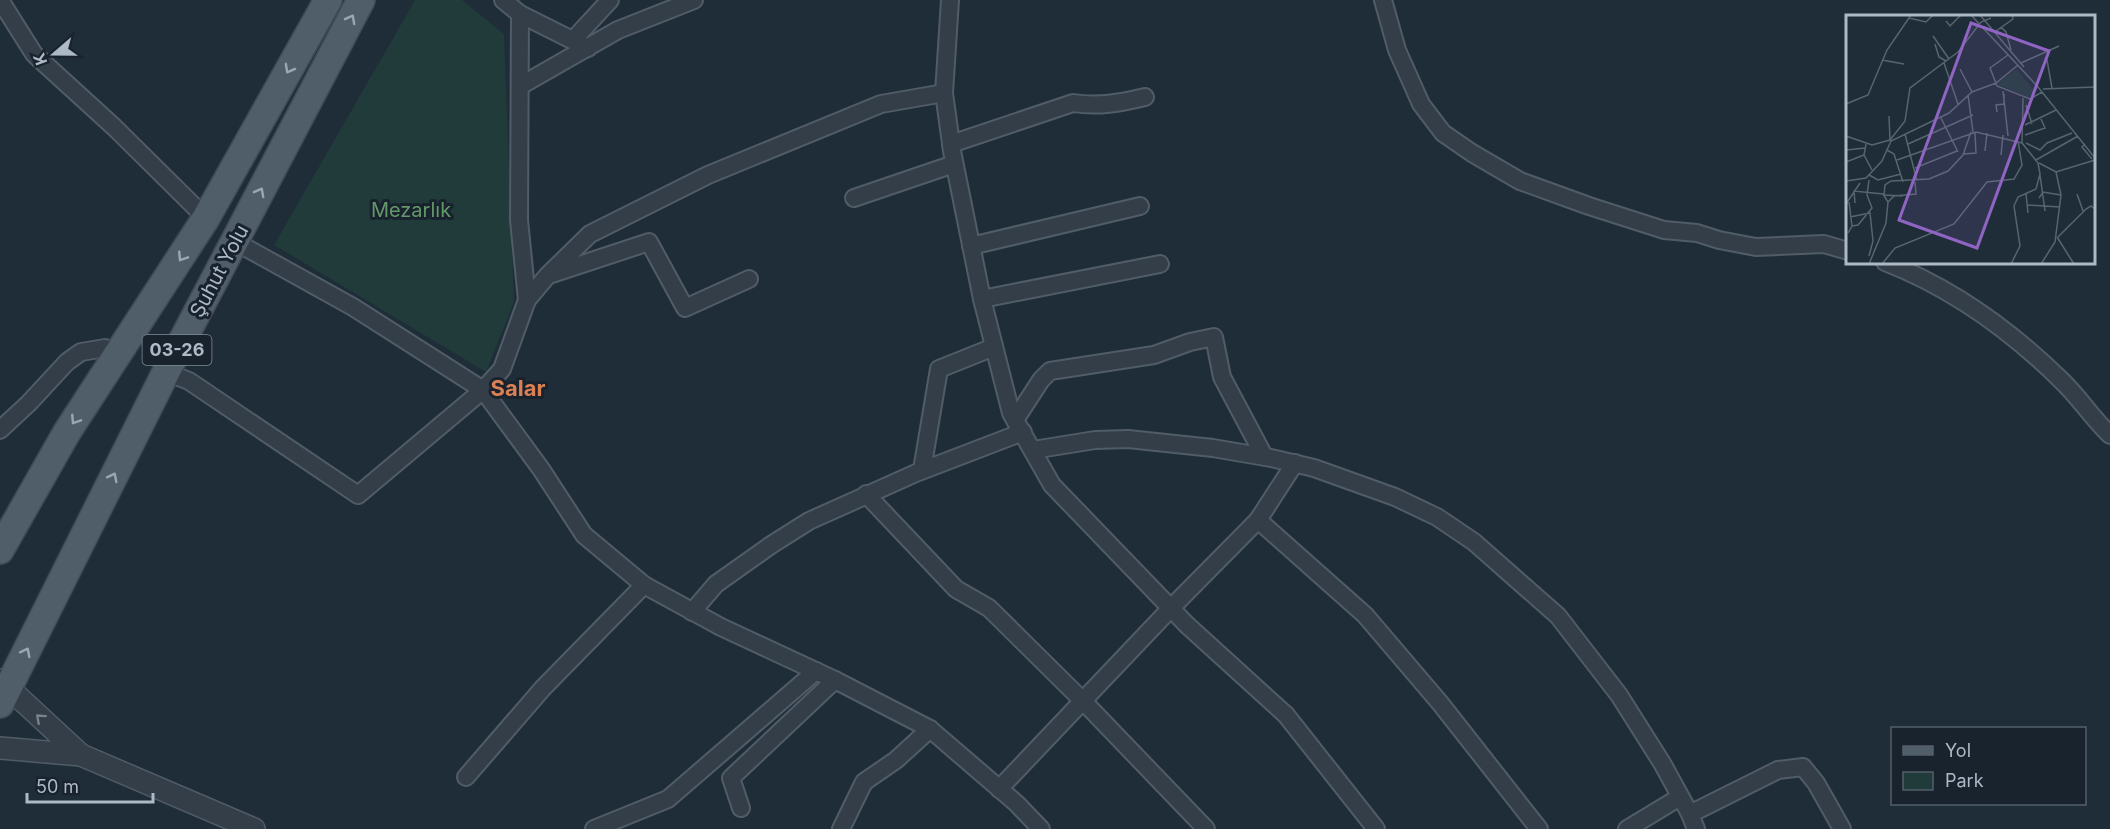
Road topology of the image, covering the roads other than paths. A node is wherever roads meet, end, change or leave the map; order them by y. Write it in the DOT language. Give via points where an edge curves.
graph roads {
  1 [pos="0,0"];
  2 [pos="328,0"];
  3 [pos="361,0"];
  4 [pos="503,0"];
  5 [pos="610,0"];
  6 [pos="694,0"];
  7 [pos="950,0"];
  8 [pos="1383,0"];
  9 [pos="520,14"];
  10 [pos="581,44"];
  11 [pos="520,86"];
  12 [pos="944,93"];
  13 [pos="1145,96"];
  14 [pos="951,144"];
  15 [pos="954,164"];
  16 [pos="854,198"];
  17 [pos="1140,207"];
  18 [pos="206,218"];
  19 [pos="234,241"];
  20 [pos="971,246"];
  21 [pos="1846,250"];
  22 [pos="1160,264"];
  23 [pos="1890,264"];
  24 [pos="548,275"];
  25 [pos="749,279"];
  26 [pos="982,299"];
  27 [pos="527,300"];
  28 [pos="994,347"];
  29 [pos="118,356"];
  30 [pos="166,372"];
  31 [pos="483,390"];
  32 [pos="1019,426"];
  33 [pos="0,430"];
  34 [pos="2110,435"];
  35 [pos="1032,450"];
  36 [pos="1264,456"];
  37 [pos="1295,463"];
  38 [pos="922,470"];
  39 [pos="866,494"];
  40 [pos="1258,520"];
  41 [pos="0,550"];
  42 [pos="644,585"];
  43 [pos="1171,608"];
  44 [pos="692,612"];
  45 [pos="816,671"];
  46 [pos="835,680"];
  47 [pos="3,691"];
  48 [pos="1083,701"];
  49 [pos="930,729"];
  50 [pos="0,748"];
  51 [pos="81,755"];
  52 [pos="466,777"];
  53 [pos="999,789"];
  54 [pos="1680,797"];
  55 [pos="741,808"];
  56 [pos="1693,822"];
  57 [pos="1371,827"];
  58 [pos="254,829"];
  59 [pos="594,829"];
  60 [pos="841,829"];
  61 [pos="1041,829"];
  62 [pos="1206,829"];
  63 [pos="1539,829"];
  64 [pos="1627,829"];
  65 [pos="1842,829"];
  1 -- 18 [label="street" via="34,54"];
  2 -- 18 [label="main road, one-way"];
  19 -- 3 [label="main road, Şuhut Yolu / 03-26, one-way"];
  4 -- 9 [label="street"];
  5 -- 10 [label="street"];
  6 -- 10 [label="street"];
  7 -- 12 [label="street"];
  8 -- 21 [label="street" via="1397,50 1421,104 1443,133 1520,181 1664,230 1697,233 1756,248 1824,244"];
  9 -- 10 [label="street"];
  9 -- 11 [label="street"];
  10 -- 11 [label="street"];
  11 -- 27 [label="street" via="519,220"];
  12 -- 14 [label="street"];
  12 -- 24 [label="street" via="881,104 708,175 590,234"];
  13 -- 14 [label="street" via="1115,104 1073,103"];
  14 -- 15 [label="street"];
  15 -- 16 [label="street"];
  15 -- 20 [label="street"];
  17 -- 20 [label="street"];
  18 -- 29 [label="main road, one-way"];
  19 -- 30 [label="main road, Şuhut Yolu / 03-26"];
  19 -- 31 [label="street" via="353,307"];
  20 -- 26 [label="street"];
  22 -- 26 [label="street"];
  23 -- 34 [label="street" via="1963,301 2014,337 2062,381"];
  24 -- 25 [label="street" via="649,242 685,308"];
  24 -- 27 [label="street"];
  26 -- 28 [label="street"];
  27 -- 31 [label="street" via="502,369"];
  28 -- 32 [label="street" via="1011,413"];
  28 -- 38 [label="street" via="939,369"];
  29 -- 33 [label="street" via="105,348 81,352"];
  29 -- 41 [label="main road, one-way" via="67,432"];
  30 -- 31 [label="street" via="189,381 358,495"];
  47 -- 30 [label="main road, Şuhut Yolu / 03-26, one-way"];
  31 -- 42 [label="street" via="584,535"];
  32 -- 35 [label="street"];
  32 -- 36 [label="street" via="1041,380 1050,371 1154,355 1214,337 1222,377"];
  32 -- 38 [label="street"];
  35 -- 36 [label="street" via="1128,439"];
  35 -- 43 [label="street" via="1052,485"];
  36 -- 37 [label="street"];
  37 -- 40 [label="street"];
  37 -- 54 [label="street" via="1395,497 1437,517 1474,542 1557,616 1619,695"];
  38 -- 39 [label="street"];
  39 -- 44 [label="street" via="809,521 771,545 716,585"];
  39 -- 48 [label="street" via="956,589 989,608"];
  40 -- 43 [label="street"];
  40 -- 63 [label="street" via="1365,615"];
  42 -- 44 [label="street"];
  42 -- 52 [label="street" via="543,688"];
  43 -- 48 [label="street"];
  43 -- 57 [label="street" via="1286,716"];
  44 -- 45 [label="street"];
  45 -- 46 [label="street"];
  45 -- 59 [label="street" via="668,799"];
  46 -- 49 [label="street"];
  46 -- 55 [label="street" via="731,778"];
  51 -- 47 [label="street, one-way"];
  48 -- 53 [label="street"];
  48 -- 62 [label="street"];
  49 -- 53 [label="street"];
  49 -- 60 [label="street" via="864,782"];
  50 -- 51 [label="street"];
  51 -- 58 [label="street"];
  53 -- 61 [label="street"];
  54 -- 56 [label="street"];
  54 -- 64 [label="street"];
  56 -- 65 [label="street" via="1778,770 1803,767"];
}
